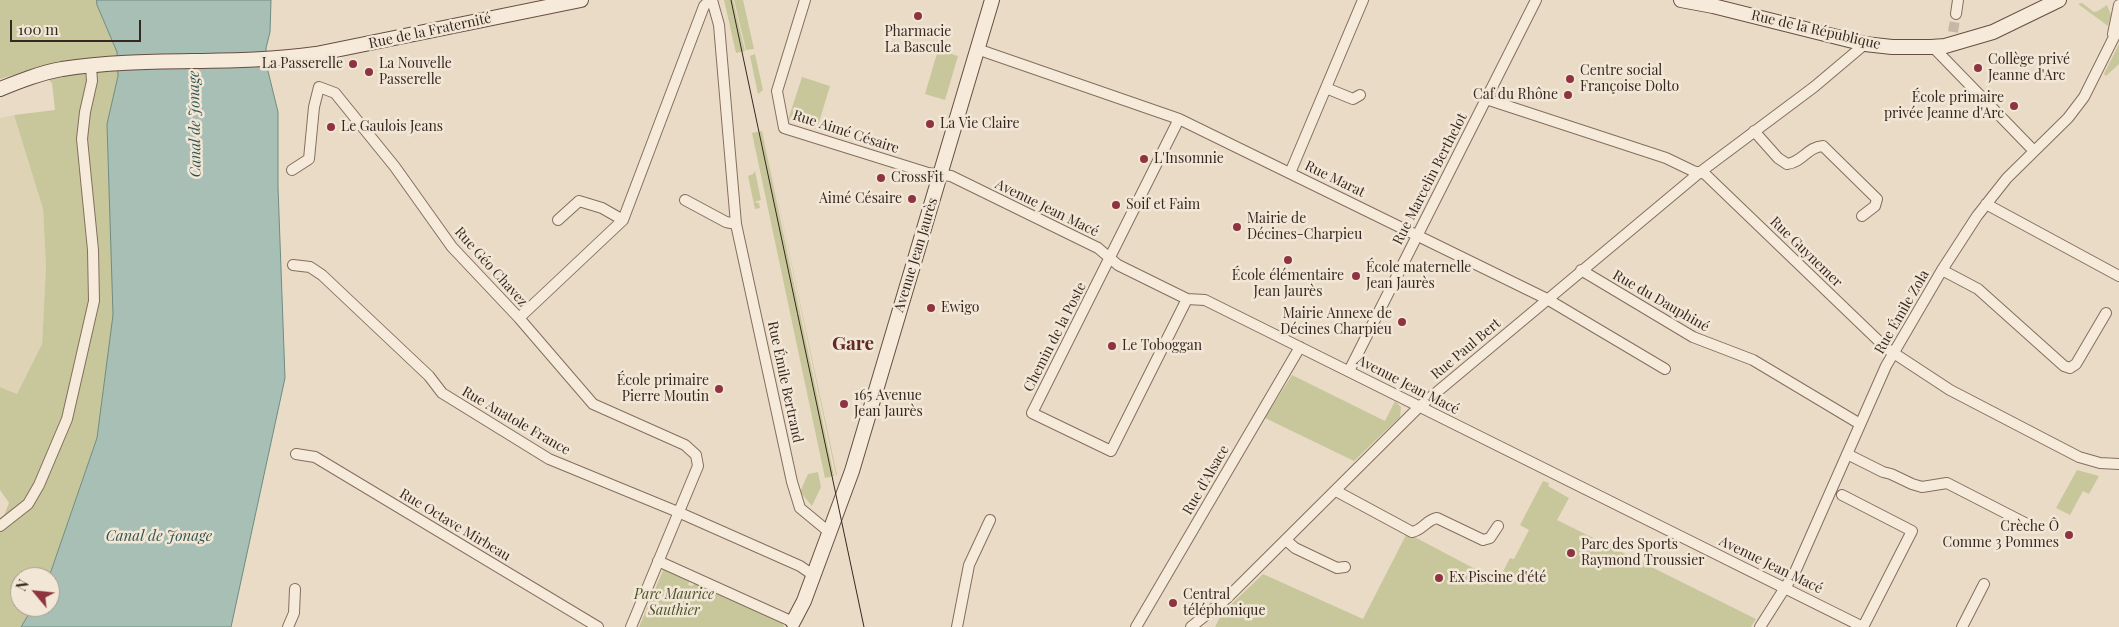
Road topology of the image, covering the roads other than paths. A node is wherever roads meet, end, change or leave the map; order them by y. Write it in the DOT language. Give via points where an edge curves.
graph roads {
  1 [pos="581,0"];
  2 [pos="711,0"];
  3 [pos="805,0"];
  4 [pos="992,0"];
  5 [pos="1363,0"];
  6 [pos="1536,0"];
  7 [pos="1681,0"];
  8 [pos="1958,0"];
  9 [pos="2059,0"];
  10 [pos="2110,0"];
  11 [pos="2118,8"];
  12 [pos="1956,14"];
  13 [pos="2119,27"];
  14 [pos="2112,40"];
  15 [pos="1865,44"];
  16 [pos="1932,47"];
  17 [pos="977,48"];
  18 [pos="97,65"];
  19 [pos="1326,88"];
  20 [pos="0,89"];
  21 [pos="1360,95"];
  22 [pos="1486,99"];
  23 [pos="1178,119"];
  24 [pos="1754,132"];
  25 [pos="2034,151"];
  26 [pos="292,170"];
  27 [pos="1700,172"];
  28 [pos="941,173"];
  29 [pos="1290,173"];
  30 [pos="685,200"];
  31 [pos="1986,204"];
  32 [pos="1862,216"];
  33 [pos="558,220"];
  34 [pos="623,220"];
  35 [pos="736,224"];
  36 [pos="1418,235"];
  37 [pos="1110,258"];
  38 [pos="293,265"];
  39 [pos="1581,270"];
  40 [pos="1942,270"];
  41 [pos="2119,276"];
  42 [pos="1186,299"];
  43 [pos="1547,299"];
  44 [pos="2106,313"];
  45 [pos="519,318"];
  46 [pos="1300,347"];
  47 [pos="1892,352"];
  48 [pos="1665,369"];
  49 [pos="1349,371"];
  50 [pos="1419,407"];
  51 [pos="1860,424"];
  52 [pos="296,454"];
  53 [pos="1847,454"];
  54 [pos="2119,464"];
  55 [pos="1336,491"];
  56 [pos="1842,495"];
  57 [pos="678,512"];
  58 [pos="990,520"];
  59 [pos="2025,523"];
  60 [pos="0,526"];
  61 [pos="1498,526"];
  62 [pos="826,529"];
  63 [pos="1286,540"];
  64 [pos="658,561"];
  65 [pos="1345,567"];
  66 [pos="810,572"];
  67 [pos="1984,584"];
  68 [pos="1785,587"];
  69 [pos="294,589"];
  70 [pos="792,625"];
  71 [pos="288,627"];
  72 [pos="598,627"];
  73 [pos="631,627"];
  74 [pos="957,627"];
  75 [pos="1136,627"];
  76 [pos="1191,627"];
  77 [pos="1760,627"];
  78 [pos="1863,627"];
  79 [pos="1962,627"];
  1 -- 18 [label="street, Rue de la Fraternité" via="280,59"];
  2 -- 34 [label="street" via="704,6"];
  2 -- 35 [label="street, Rue Émile Bertrand" via="719,25"];
  3 -- 28 [label="street, Rue Aimé Césaire" via="777,91 784,128 928,173"];
  4 -- 17 [label="street, Avenue Jean Jaurès"];
  5 -- 19 [label="street"];
  6 -- 22 [label="street, Rue Marcelin Berthelot"];
  7 -- 15 [label="street, Rue de la République"];
  8 -- 12 [label="street"];
  9 -- 16 [label="street, Rue de la République" via="1993,32 1952,38"];
  10 -- 11 [label="street"];
  11 -- 14 [label="street, Rue Émile Zola"];
  13 -- 14 [label="street, Rue Émile Zola"];
  14 -- 25 [label="street, Rue Émile Zola" via="2084,97 2068,118"];
  15 -- 16 [label="street, Rue de la République"];
  15 -- 24 [label="street, Rue Paul Bert"];
  16 -- 25 [label="street"];
  17 -- 23 [label="street, Rue Marat"];
  17 -- 28 [label="street, Avenue Jean Jaurès"];
  18 -- 20 [label="street, Rue de la Fraternité" via="50,72"];
  18 -- 60 [label="street" via="82,139 93,250 94,301 67,419 28,504"];
  19 -- 21 [label="street" via="1353,100"];
  19 -- 29 [label="street"];
  22 -- 27 [label="street, Rue Guynemer"];
  22 -- 36 [label="street, Rue Marcelin Berthelot"];
  23 -- 29 [label="street, Rue Marat"];
  23 -- 37 [label="street"];
  24 -- 27 [label="street, Rue Paul Bert"];
  24 -- 32 [label="street" via="1787,164 1801,159 1814,147 1823,146 1877,199 1875,206"];
  25 -- 31 [label="street, Rue Émile Zola"];
  26 -- 45 [label="street, Rue Géo Chavez" via="309,159 319,87 335,93 395,167 452,248"];
  27 -- 39 [label="street, Rue Paul Bert"];
  27 -- 47 [label="street, Rue Guynemer" via="1708,176"];
  28 -- 37 [label="street, Avenue Jean Macé" via="1098,248"];
  28 -- 62 [label="street, Avenue Jean Jaurès" via="856,453"];
  29 -- 36 [label="street, Rue Marat"];
  30 -- 35 [label="street"];
  31 -- 40 [label="street, Rue Émile Zola"];
  31 -- 41 [label="street"];
  33 -- 34 [label="street" via="579,201 602,208"];
  34 -- 45 [label="street"];
  35 -- 62 [label="street, Rue Émile Bertrand" via="792,482 800,508"];
  36 -- 43 [label="street, Rue Marat"];
  36 -- 49 [label="street, Rue Marcelin Berthelot"];
  37 -- 42 [label="street, Avenue Jean Macé"];
  37 -- 42 [label="street, Chemin de la Poste" via="1032,413 1111,451"];
  38 -- 57 [label="street, Rue Anatole France" via="310,267 322,275 429,376 442,393 549,459"];
  39 -- 43 [label="street, Rue Paul Bert"];
  39 -- 51 [label="street, Rue du Dauphiné" via="1693,337 1753,360"];
  40 -- 44 [label="street" via="1978,289 2070,368 2076,364"];
  40 -- 47 [label="street, Rue Émile Zola"];
  42 -- 46 [label="street, Avenue Jean Macé" via="1205,300"];
  43 -- 48 [label="street, Rue Marat"];
  43 -- 50 [label="street, Rue Paul Bert"];
  45 -- 57 [label="street, Rue Géo Chavez" via="593,404 685,445 696,455 698,466"];
  46 -- 49 [label="street, Avenue Jean Macé"];
  46 -- 75 [label="street, Rue d'Alsace"];
  47 -- 51 [label="street, Rue Émile Zola"];
  47 -- 54 [label="street, Rue Guynemer" via="1950,390 2078,457"];
  49 -- 50 [label="street, Avenue Jean Macé"];
  50 -- 55 [label="street, Rue Paul Bert"];
  50 -- 68 [label="street, Avenue Jean Macé"];
  51 -- 53 [label="street, Rue Émile Zola"];
  52 -- 72 [label="street, Rue Octave Mirbeau" via="315,457"];
  53 -- 59 [label="street" via="1922,487 1947,483"];
  53 -- 68 [label="street, Rue Émile Zola" via="1795,572"];
  55 -- 61 [label="street" via="1412,532 1419,531 1427,521 1437,518 1483,540 1490,538"];
  55 -- 63 [label="street, Rue Paul Bert"];
  56 -- 78 [label="street" via="1912,531"];
  57 -- 64 [label="street"];
  57 -- 66 [label="street, Rue Anatole France"];
  58 -- 74 [label="street" via="970,564"];
  62 -- 66 [label="street, Avenue Jean Jaurès"];
  63 -- 65 [label="street" via="1294,548 1337,568"];
  63 -- 76 [label="street, Rue Paul Bert"];
  64 -- 70 [label="street"];
  64 -- 73 [label="street"];
  66 -- 70 [label="street, Avenue Jean Jaurès"];
  67 -- 79 [label="street"];
  68 -- 77 [label="street, Rue Émile Zola"];
  68 -- 78 [label="street, Avenue Jean Macé"];
  69 -- 71 [label="street" via="294,613"];
}
